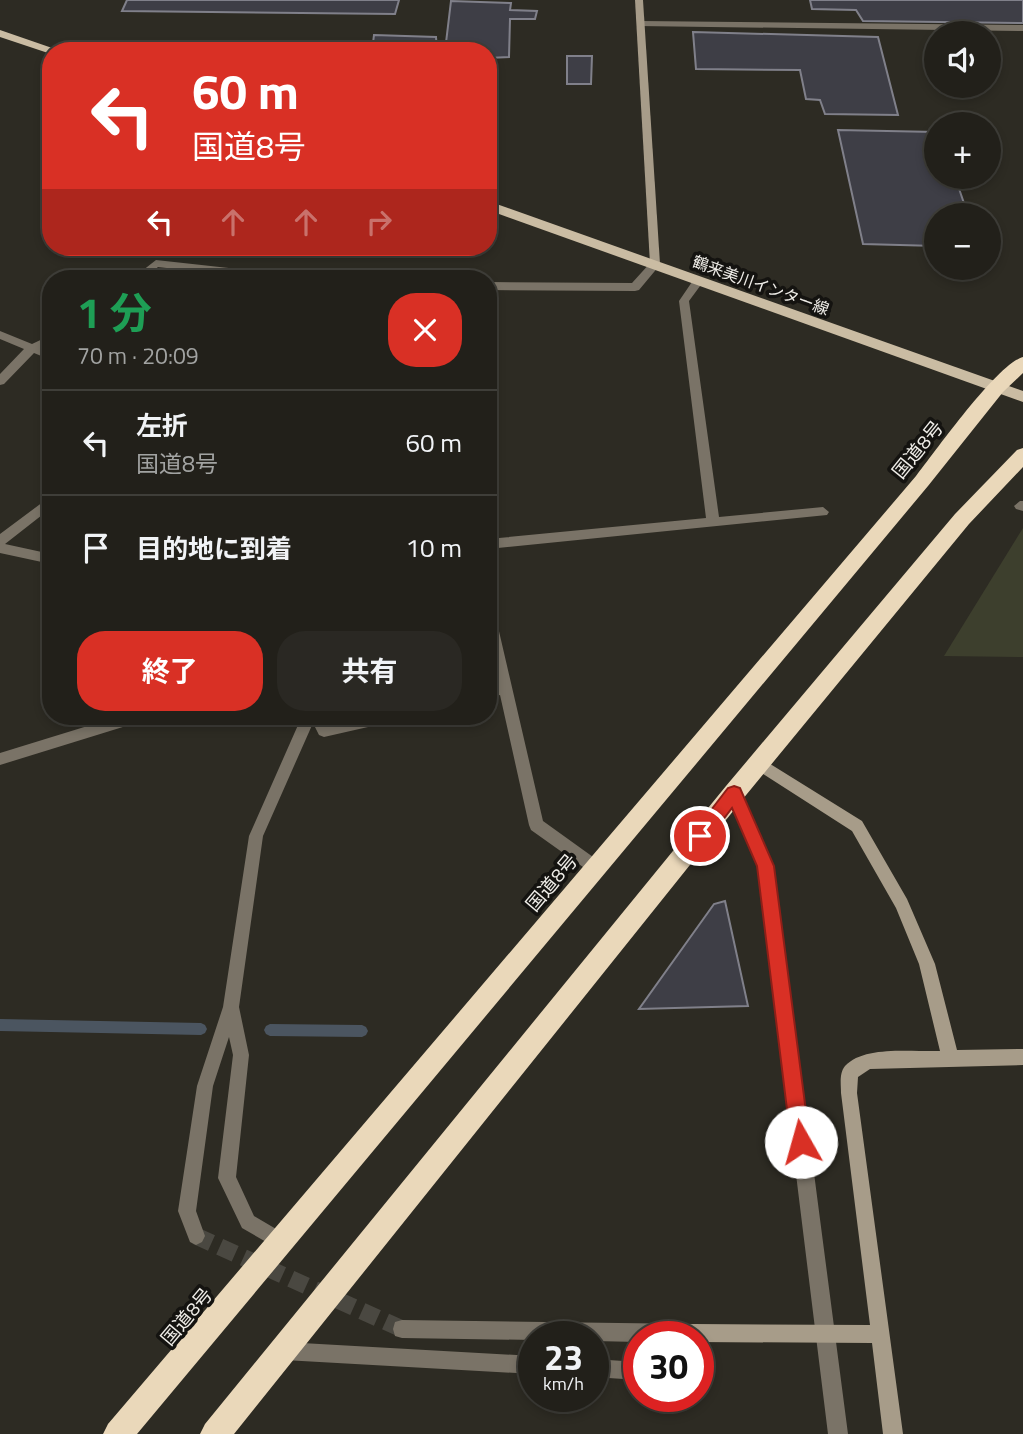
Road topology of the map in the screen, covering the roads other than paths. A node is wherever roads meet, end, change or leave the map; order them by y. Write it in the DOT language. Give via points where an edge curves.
graph roads {
  1 [pos="639,0"];
  2 [pos="641,24"];
  3 [pos="1023,28"];
  4 [pos="0,33"];
  5 [pos="42,48"];
  6 [pos="497,208"];
  7 [pos="655,264"];
  8 [pos="148,270"];
  9 [pos="215,270"];
  10 [pos="698,282"];
  11 [pos="497,286"];
  12 [pos="0,335"];
  13 [pos="42,344"];
  14 [pos="31,349"];
  15 [pos="42,353"];
  16 [pos="1023,363"];
  17 [pos="0,381"];
  18 [pos="997,388"];
  19 [pos="1023,397"];
  20 [pos="1023,455"];
  21 [pos="42,508"];
  22 [pos="823,512"];
  23 [pos="713,522"];
  24 [pos="0,541"];
  25 [pos="497,541"];
  26 [pos="0,548"];
  27 [pos="42,557"];
  28 [pos="497,653"];
  29 [pos="505,688"];
  30 [pos="497,690"];
  31 [pos="111,725"];
  32 [pos="305,725"];
  33 [pos="320,725"];
  34 [pos="353,725"];
  35 [pos="0,760"];
  36 [pos="759,764"];
  37 [pos="734,793"];
  38 [pos="595,867"];
  39 [pos="231,1007"];
  40 [pos="950,1057"];
  41 [pos="1023,1057"];
  42 [pos="197,1236"];
  43 [pos="282,1242"];
  44 [pos="402,1329"];
  45 [pos="623,1334"];
  46 [pos="878,1334"];
  47 [pos="714,1335"];
  48 [pos="825,1336"];
  49 [pos="282,1350"];
  50 [pos="518,1364"];
  51 [pos="118,1434"];
  52 [pos="215,1434"];
  53 [pos="838,1434"];
  54 [pos="893,1434"];
  1 -- 2 [label="street"];
  2 -- 3 [label="street"];
  2 -- 7 [label="street"];
  4 -- 5 [label="main road"];
  6 -- 7 [label="main road, 鶴来美川インター線"];
  7 -- 10 [label="main road, 鶴来美川インター線"];
  7 -- 11 [label="street" via="635,286"];
  8 -- 9 [label="street" via="156,263"];
  10 -- 18 [label="main road, 鶴来美川インター線"];
  10 -- 23 [label="street" via="684,301"];
  12 -- 14 [label="street"];
  13 -- 14 [label="street"];
  14 -- 15 [label="street"];
  14 -- 17 [label="street"];
  16 -- 18 [label="highway, 国道8号"];
  18 -- 19 [label="main road, 鶴来美川インター線"];
  18 -- 38 [label="highway, 国道8号"];
  20 -- 36 [label="highway" via="962,519"];
  21 -- 24 [label="street"];
  22 -- 23 [label="street"];
  23 -- 25 [label="street"];
  26 -- 27 [label="street"];
  28 -- 29 [label="street"];
  29 -- 30 [label="street"];
  29 -- 38 [label="street" via="536,825"];
  31 -- 35 [label="street"];
  32 -- 39 [label="street" via="256,836"];
  33 -- 34 [label="street" via="324,732"];
  36 -- 37 [label="highway"];
  36 -- 40 [label="street" via="857,826 902,904 927,964"];
  37 -- 48 [label="street" via="766,866"];
  37 -- 49 [label="highway"];
  38 -- 43 [label="highway, 国道8号"];
  39 -- 42 [label="street" via="205,1086 187,1211"];
  39 -- 43 [label="street" via="241,1055 227,1178 248,1222"];
  40 -- 41 [label="street"];
  40 -- 46 [label="street" via="867,1061 850,1073"];
  43 -- 51 [label="highway, 国道8号"];
  44 -- 45 [label="street"];
  46 -- 48 [label="street"];
  46 -- 54 [label="street"];
  47 -- 48 [label="street"];
  48 -- 53 [label="street"];
  49 -- 50 [label="street"];
  49 -- 52 [label="highway"];
}
